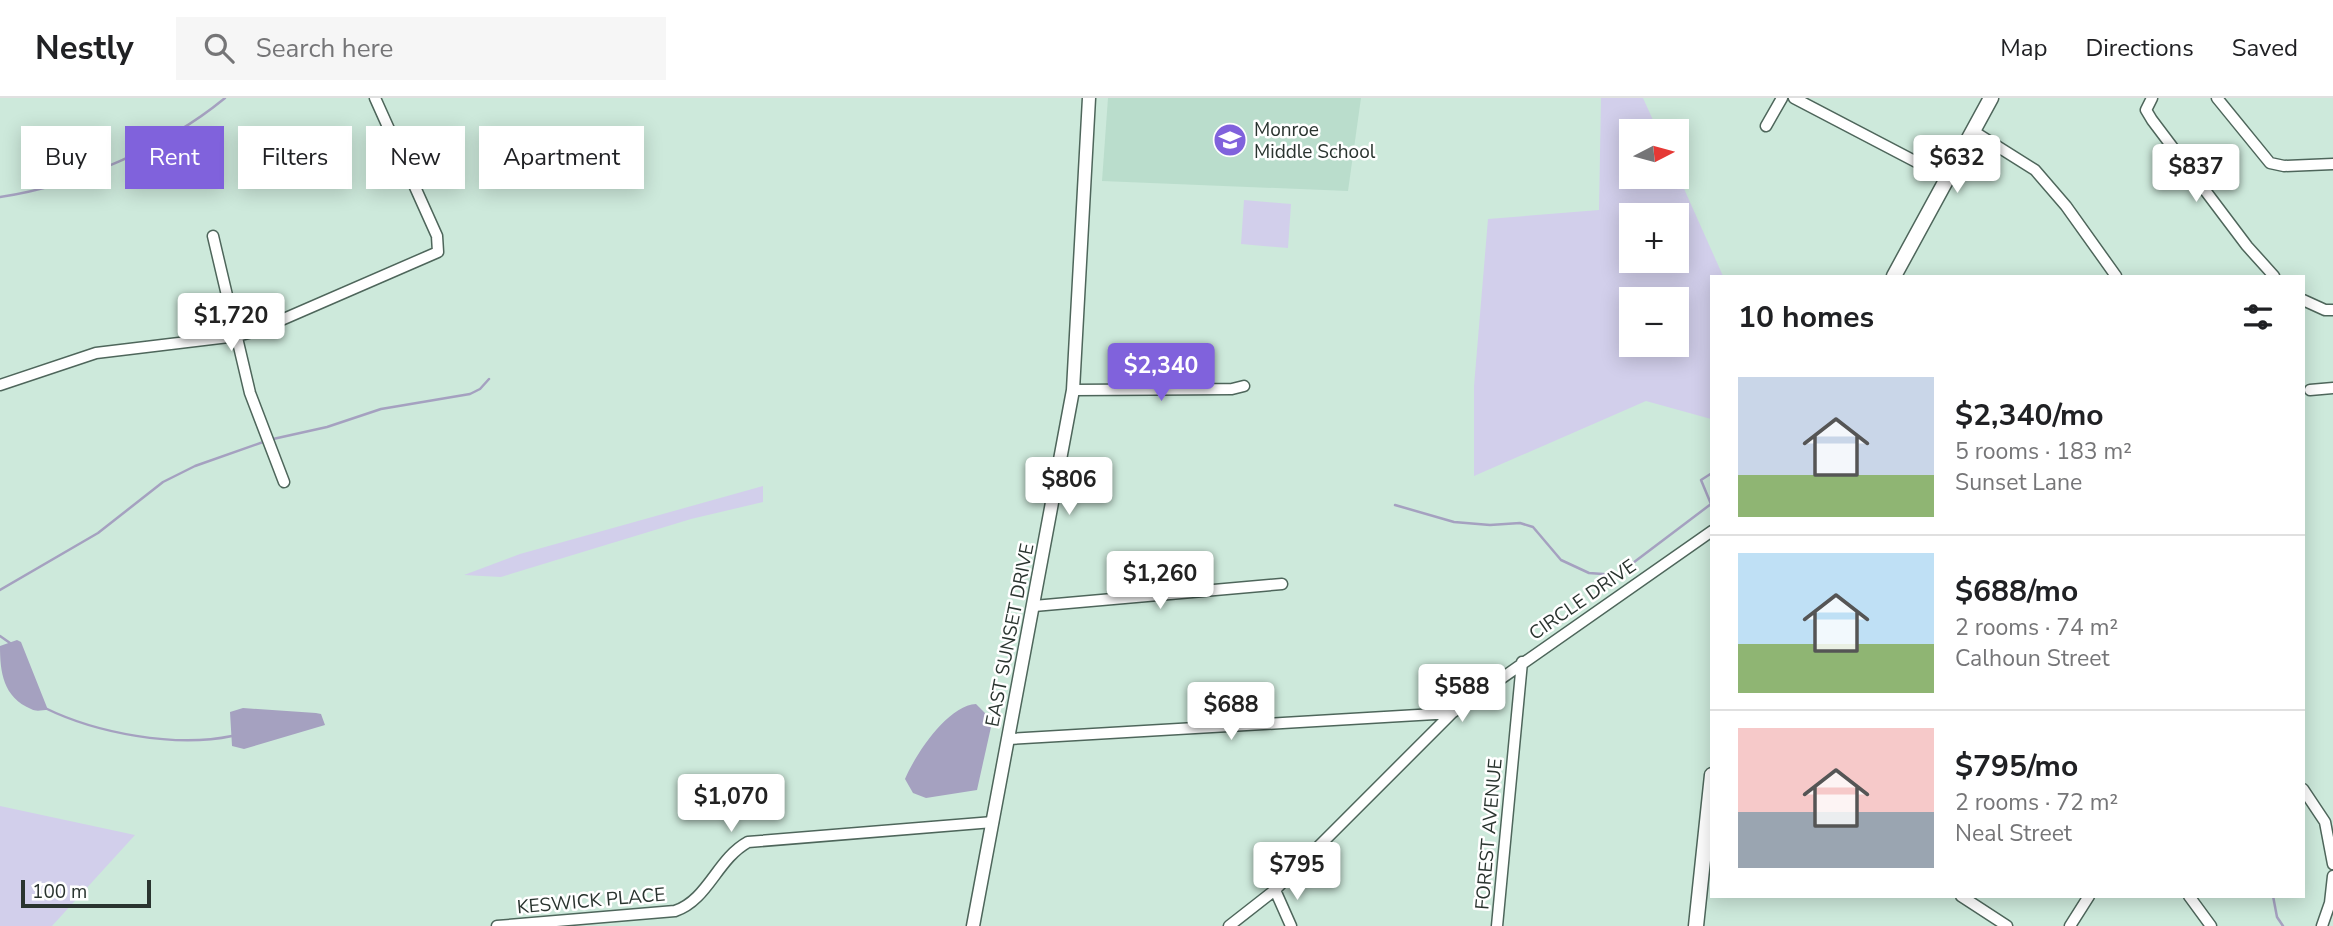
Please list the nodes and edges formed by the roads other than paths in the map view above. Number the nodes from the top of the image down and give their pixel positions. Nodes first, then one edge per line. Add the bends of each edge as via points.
1 (375, 98) edge
2 (1089, 98) edge
3 (1782, 98) edge
4 (1794, 98) edge
5 (1991, 98) edge
6 (2152, 98) edge
7 (2217, 98) edge
8 (1766, 126) dead end
9 (1973, 131) junction
10 (2333, 164) edge
11 (1947, 178) junction
12 (212, 236) dead end
13 (1895, 275) edge
14 (2115, 275) edge
15 (2273, 275) edge
16 (2305, 301) edge
17 (2333, 310) edge
18 (237, 336) junction
19 (0, 385) edge
20 (1244, 386) dead end
21 (2333, 388) edge
22 (1073, 390) junction
23 (2310, 390) dead end
24 (284, 482) dead end
25 (1710, 531) edge
26 (1282, 584) dead end
27 (1034, 606) junction
28 (1522, 662) junction
29 (1452, 713) junction
30 (1009, 739) junction
31 (2305, 792) edge
32 (1710, 794) edge
33 (993, 822) junction
34 (2333, 864) edge
35 (2333, 876) edge
36 (1275, 890) junction
37 (1964, 898) edge
38 (2089, 898) edge
39 (2190, 898) edge
40 (497, 926) edge
41 (973, 926) edge
42 (1229, 926) edge
43 (1291, 926) edge
44 (1497, 926) edge
45 (1696, 926) edge
46 (2007, 926) edge
47 (2070, 926) edge
48 (2211, 926) edge
49 (2322, 926) edge

1 - 18 street via 437,236 438,252
2 - 22 street, EAST SUNSET DRIVE
3 - 8 street
4 - 11 street
5 - 9 main road
6 - 15 street via 2146,110
7 - 10 street via 2270,163
9 - 11 main road
9 - 14 street via 2035,170
11 - 13 main road
12 - 18 street
16 - 17 street
18 - 19 street via 96,354
18 - 24 street via 250,393
20 - 22 street
21 - 23 street
22 - 27 street, EAST SUNSET DRIVE
25 - 28 street, CIRCLE DRIVE
26 - 27 street
27 - 30 street, EAST SUNSET DRIVE
28 - 29 street, CIRCLE DRIVE
28 - 44 street, FOREST AVENUE
29 - 30 street
29 - 36 street, CIRCLE DRIVE
30 - 33 street, EAST SUNSET DRIVE
31 - 34 street via 2325,822
32 - 45 main road
33 - 40 street, KESWICK PLACE via 748,842 724,859 687,907
33 - 41 street, EAST SUNSET DRIVE
35 - 49 street
36 - 42 street, CIRCLE DRIVE
36 - 43 street
37 - 46 street
38 - 47 street
39 - 48 street

